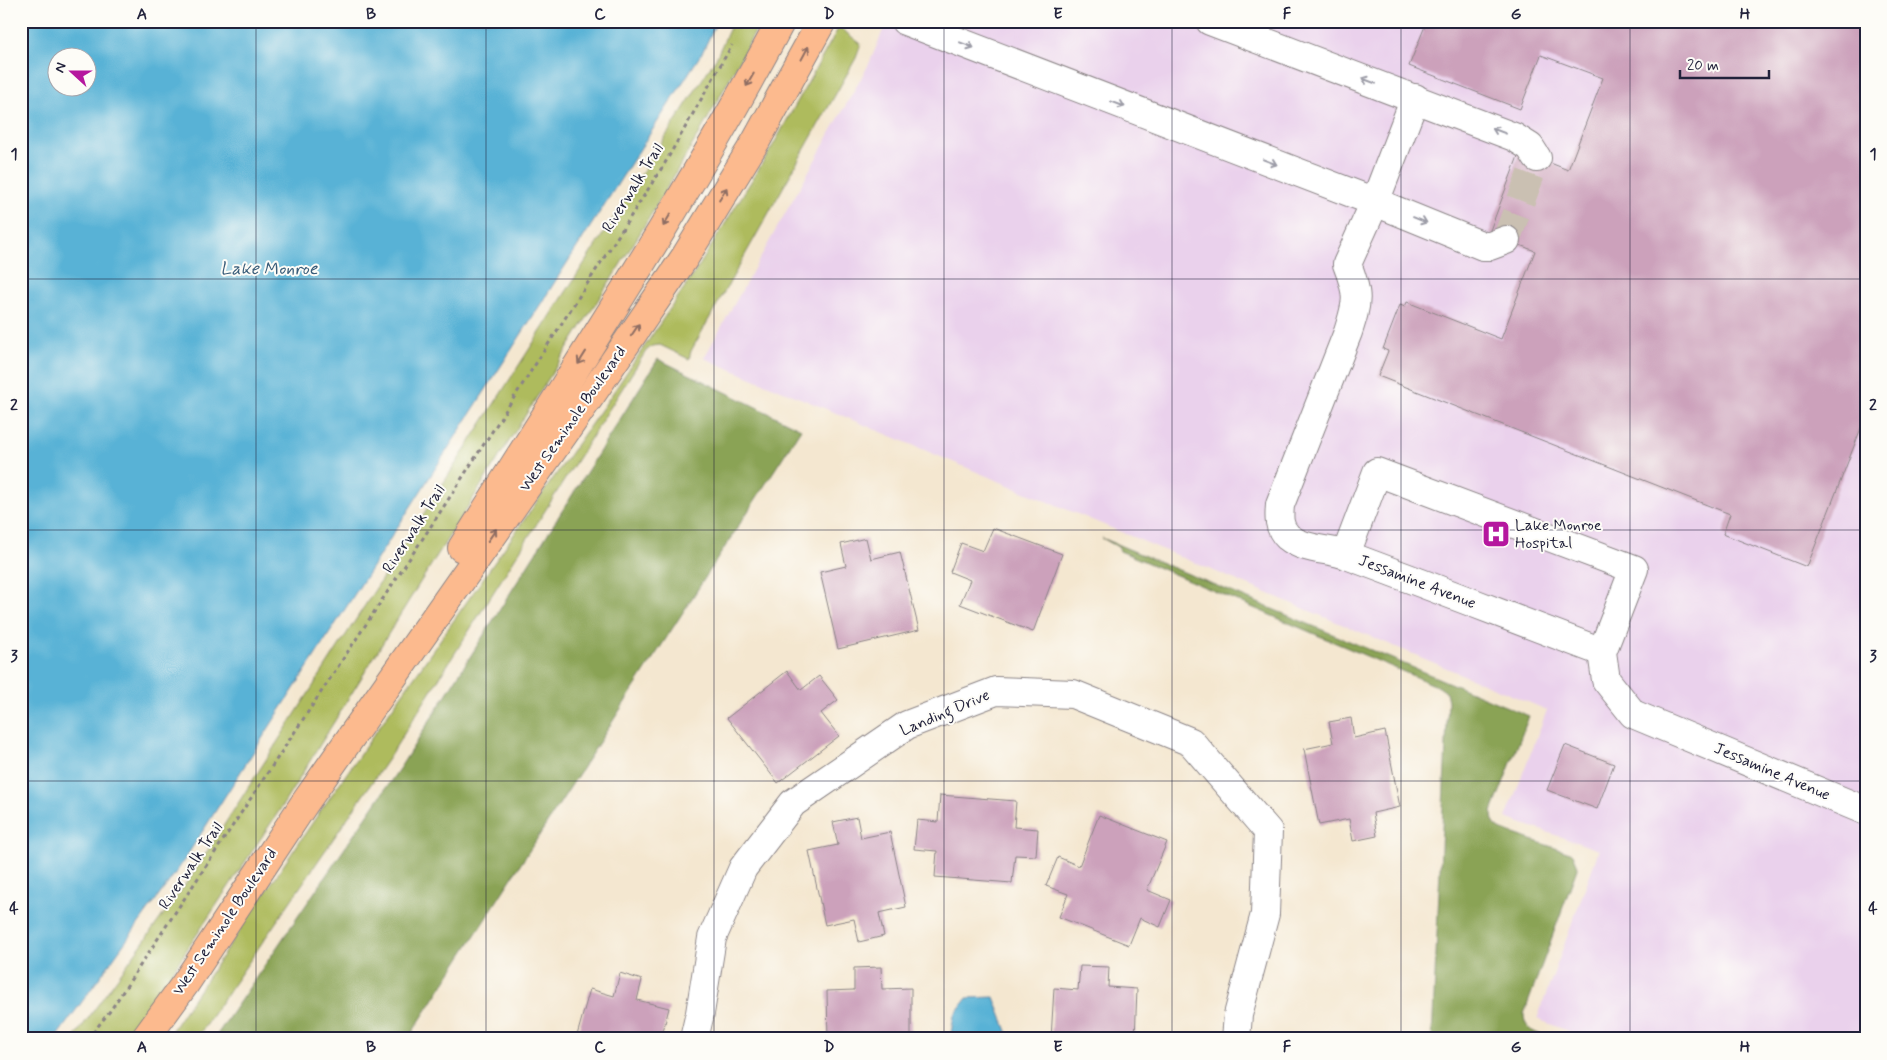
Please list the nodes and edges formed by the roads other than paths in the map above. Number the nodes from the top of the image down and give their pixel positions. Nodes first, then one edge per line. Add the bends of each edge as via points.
1 (781, 21) edge
2 (822, 21) edge
3 (905, 21) edge
4 (1210, 21) edge
5 (1415, 98) junction
6 (1537, 158) dead end
7 (1375, 202) junction
8 (1506, 240) dead end
9 (1346, 554) junction
10 (1602, 652) junction
11 (304, 804) junction
12 (1866, 811) edge
13 (145, 1039) edge
14 (694, 1039) edge
15 (1236, 1039) edge

1 -> 11 main road, West Seminole Boulevard via 653,244
11 -> 2 main road, West Seminole Boulevard via 685,257 756,141
3 -> 7 street
5 -> 4 street
6 -> 5 street via 1522,140
5 - 7 street
7 -> 8 street via 1484,246
7 - 9 street via 1347,264 1357,298 1348,332 1280,505 1279,520 1287,536 1300,544
9 - 10 street, Jessamine Avenue
9 - 10 street, Jessamine Avenue via 1377,472 1634,569
10 - 12 street, Jessamine Avenue via 1606,680 1634,714
11 - 13 main road, West Seminole Boulevard
14 - 15 street, Landing Drive via 712,938 743,868 794,803 907,725 996,692 1073,694 1191,742 1268,831 1265,914 1238,1015

